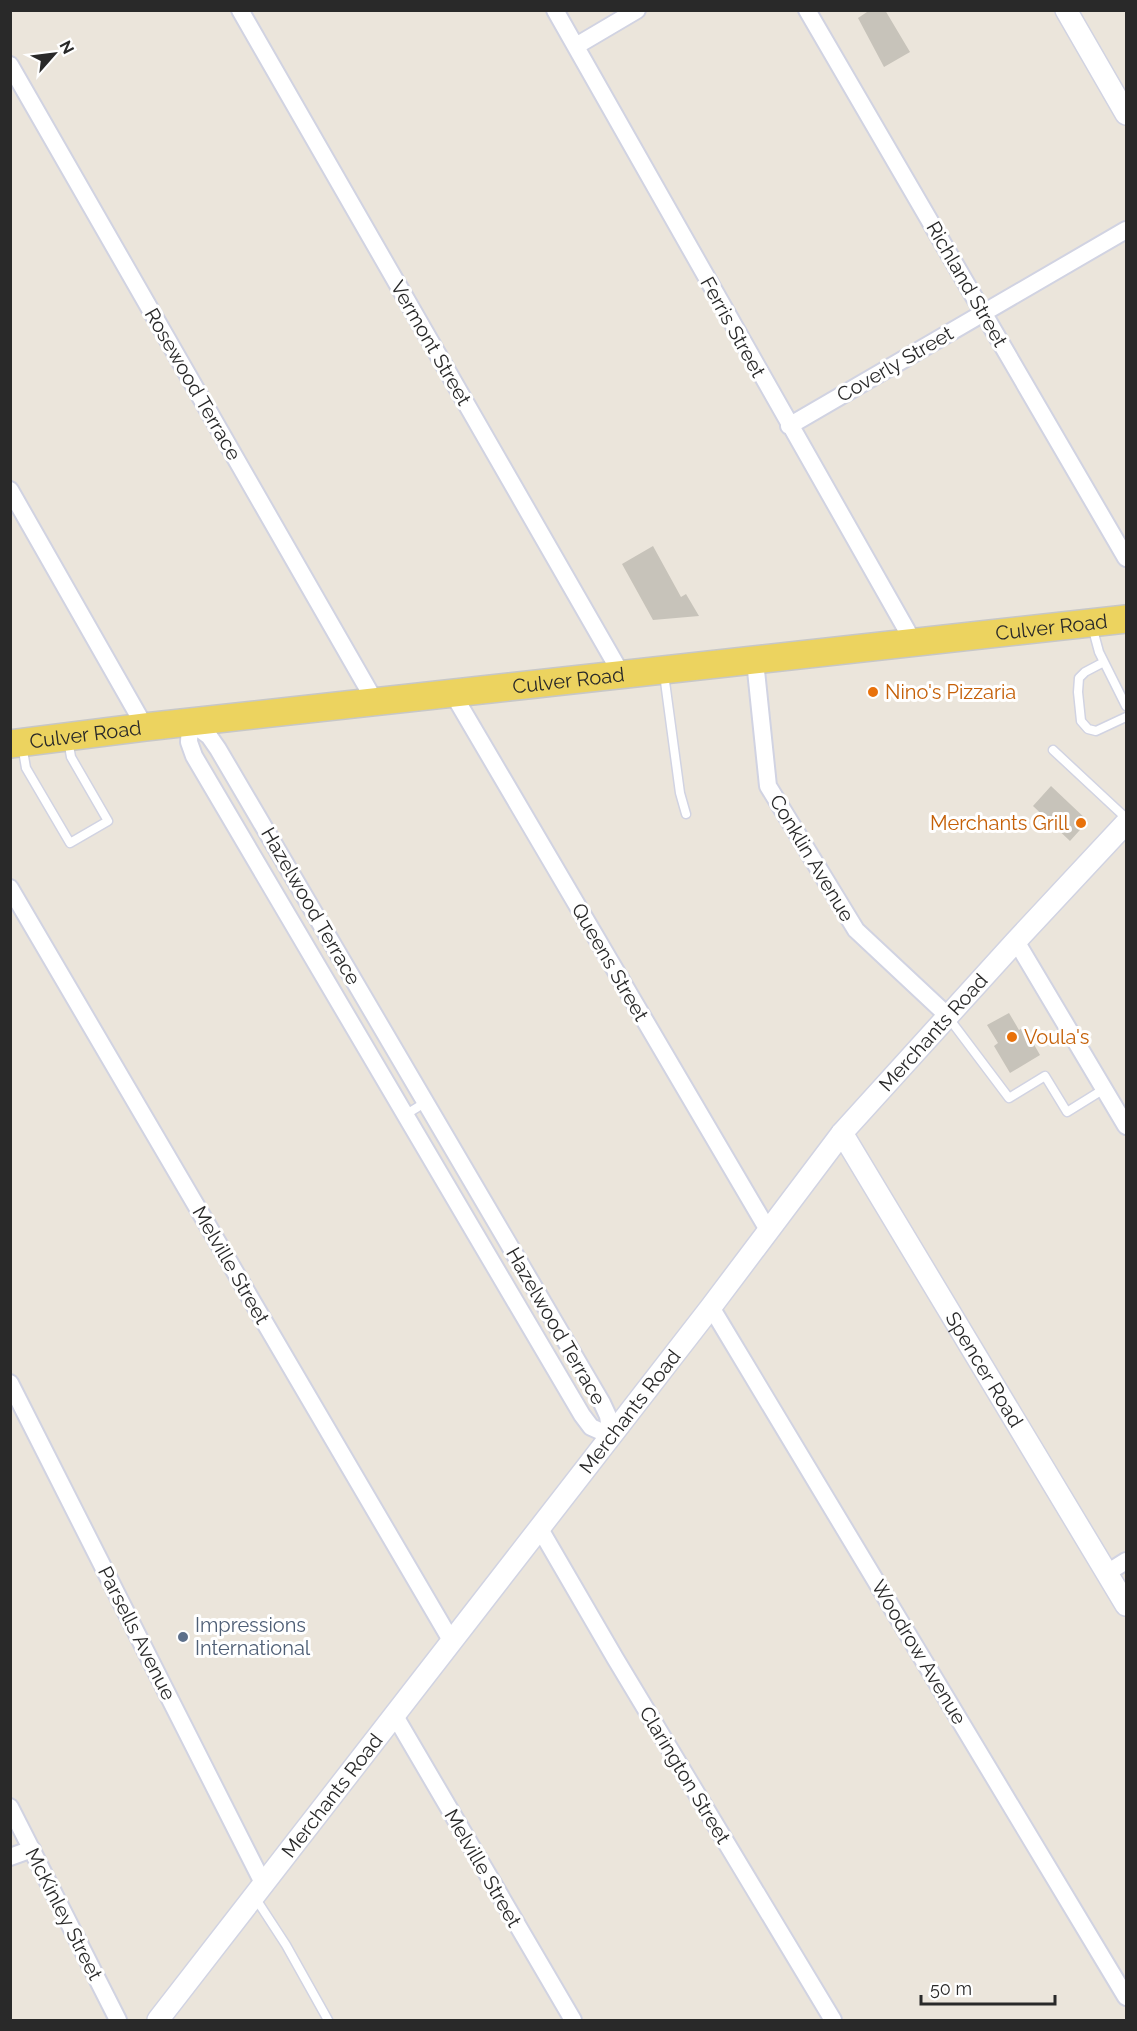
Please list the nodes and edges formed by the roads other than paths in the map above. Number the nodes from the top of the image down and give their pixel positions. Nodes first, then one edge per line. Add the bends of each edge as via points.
1 (240, 10) edge
2 (555, 10) edge
3 (637, 10) edge
4 (807, 10) edge
5 (1066, 10) edge
6 (576, 46) junction
7 (10, 65) edge
8 (1126, 114) edge
9 (1126, 230) edge
10 (984, 313) junction
11 (789, 426) junction
12 (10, 489) edge
13 (1126, 558) edge
14 (1126, 619) edge
15 (1091, 623) junction
16 (914, 643) junction
17 (755, 661) junction
18 (1104, 662) junction
19 (663, 671) junction
20 (622, 675) junction
21 (453, 694) junction
22 (376, 703) junction
23 (1126, 706) edge
24 (1126, 717) edge
25 (190, 722) junction
26 (145, 727) junction
27 (67, 737) junction
28 (16, 743) edge
29 (1053, 750) dead end
30 (686, 814) dead end
31 (1126, 818) edge
32 (1126, 823) edge
33 (10, 888) edge
34 (1016, 941) junction
35 (948, 1016) junction
36 (1104, 1089) junction
37 (426, 1102) junction
38 (405, 1115) junction
39 (1126, 1126) edge
40 (842, 1133) junction
41 (768, 1230) junction
42 (711, 1307) junction
43 (10, 1383) edge
44 (611, 1436) junction
45 (540, 1529) junction
46 (1126, 1561) edge
47 (1107, 1573) junction
48 (1126, 1605) edge
49 (452, 1642) junction
50 (395, 1716) junction
51 (10, 1807) edge
52 (32, 1849) junction
53 (10, 1857) edge
54 (258, 1890) junction
55 (1126, 1997) edge
56 (118, 2020) edge
57 (158, 2020) edge
58 (328, 2020) edge
59 (573, 2020) edge
60 (833, 2020) edge

1 - 20 street, Vermont Street
2 - 6 street, Ferris Street
3 - 6 street
4 - 10 street, Richland Street
5 - 8 street
6 - 11 street, Ferris Street
7 - 22 street, Rosewood Terrace
9 - 10 street, Coverly Street
10 - 11 street, Coverly Street
10 - 13 street, Richland Street
11 - 16 street, Ferris Street
12 - 26 street
14 - 15 main road, Culver Road
15 - 16 main road, Culver Road
15 - 18 lane
16 - 17 main road, Culver Road
17 - 19 main road, Culver Road
17 - 35 street, Conklin Avenue via 768,786 856,930
18 - 23 lane
18 - 24 lane via 1079,678 1081,721 1095,731
19 - 20 main road, Culver Road
19 - 30 lane
20 - 21 main road, Culver Road
21 - 22 main road, Culver Road
21 - 41 street, Queens Street
22 - 25 main road, Culver Road
25 - 26 main road, Culver Road
25 - 37 street, Hazelwood Terrace via 218,748
25 - 38 street, Hazelwood Terrace via 189,742 194,756
26 - 27 main road, Culver Road
27 - 28 main road, Culver Road
27 - 28 lane via 71,757 108,821 70,843 26,768
29 - 31 lane
32 - 34 street, Merchants Road
33 - 49 street, Melville Street
34 - 35 street, Merchants Road
34 - 36 street
35 - 36 lane via 1009,1098 1045,1076 1066,1112
35 - 40 street, Merchants Road
36 - 39 street
37 - 38 lane
37 - 44 street, Hazelwood Terrace via 602,1403
38 - 44 street, Hazelwood Terrace via 582,1415 591,1426
40 - 41 street, Merchants Road
40 - 47 street, Spencer Road
41 - 42 street, Merchants Road
42 - 44 street, Merchants Road
42 - 55 street, Woodrow Avenue
43 - 54 street, Parsells Avenue
44 - 45 street, Merchants Road
45 - 49 street, Merchants Road
45 - 60 street, Clarington Street
46 - 47 street
47 - 48 street, Spencer Road
49 - 50 street, Merchants Road
50 - 54 street, Merchants Road
50 - 59 street, Melville Street
51 - 52 street, McKinley Street
52 - 53 street
52 - 56 street, McKinley Street
54 - 57 street, Merchants Road
54 - 58 lane

